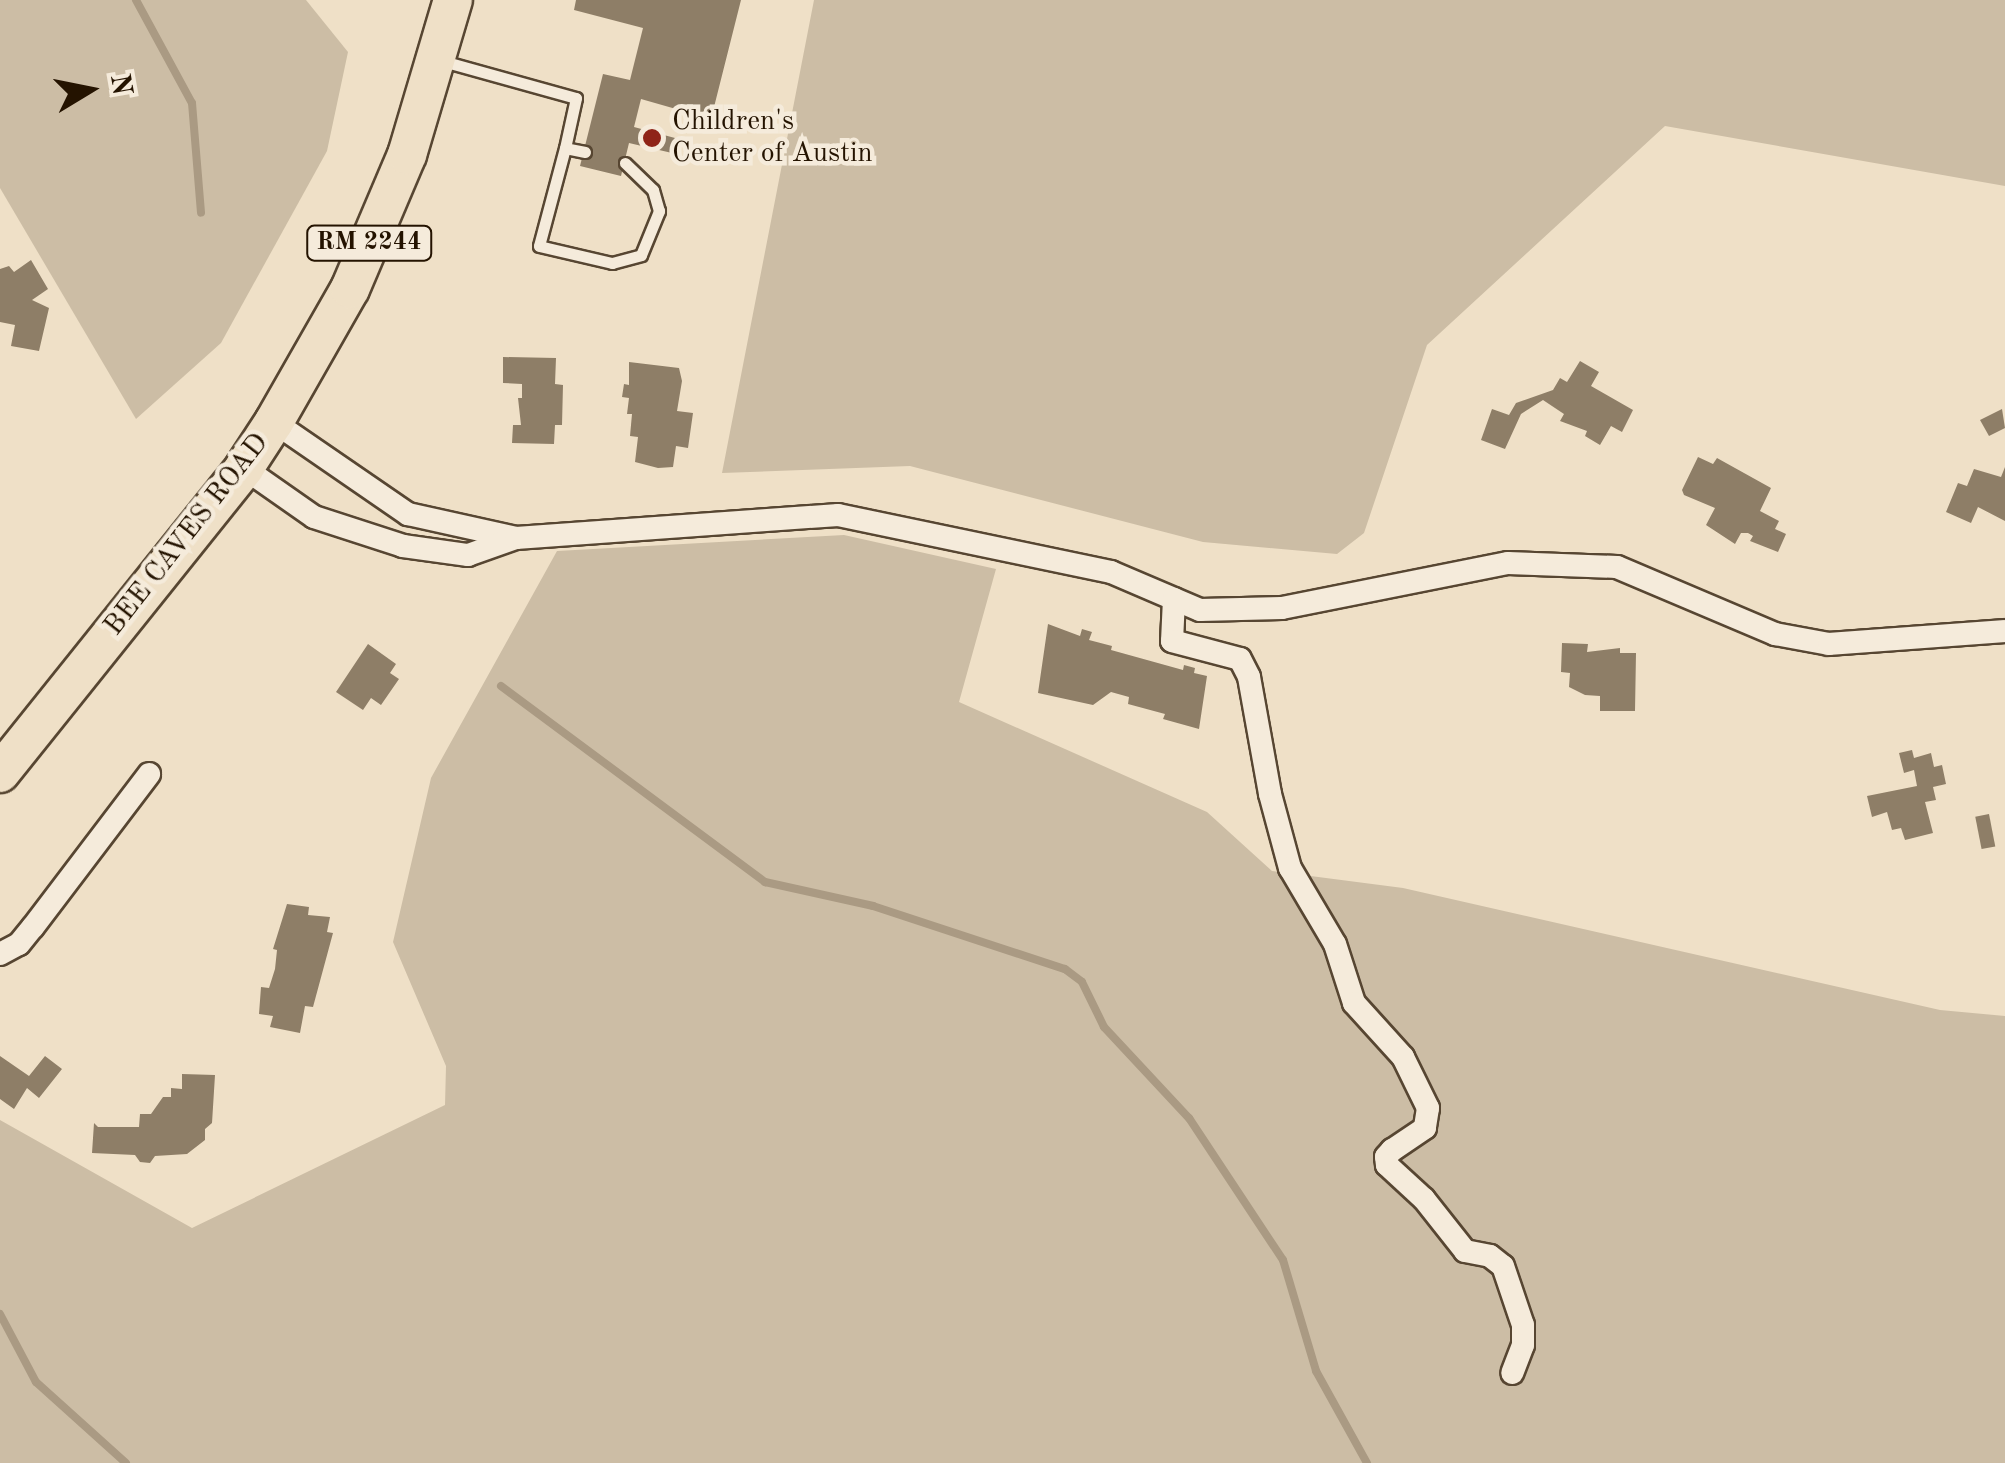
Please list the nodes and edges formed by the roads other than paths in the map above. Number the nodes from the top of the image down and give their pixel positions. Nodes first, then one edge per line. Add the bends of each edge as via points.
1 (453, 0) edge
2 (435, 59) junction
3 (565, 148) junction
4 (585, 152) dead end
5 (626, 163) dead end
6 (274, 422) junction
7 (244, 468) junction
8 (516, 538) junction
9 (1174, 599) junction
10 (2005, 631) edge
11 (0, 773) edge
12 (150, 774) dead end
13 (0, 954) edge
14 (1512, 1373) dead end

1 - 2 main road, BEE CAVES ROAD / RM 2244
2 - 3 lane via 576,98
2 - 6 main road, BEE CAVES ROAD / RM 2244 via 407,155 350,289
3 - 4 lane
3 - 5 lane via 539,246 612,263 641,255 659,211 653,190
6 - 7 main road, BEE CAVES ROAD / RM 2244
6 - 8 street via 408,514
7 - 8 street via 314,517 403,546 468,555
7 - 11 main road, BEE CAVES ROAD / RM 2244
8 - 9 street via 838,515 1111,572
9 - 10 street via 1200,610 1282,608 1508,562 1617,566 1774,634 1829,644
9 - 14 street via 1172,641 1240,659 1250,677 1290,868 1335,944 1354,1003 1404,1056 1428,1108 1425,1128 1392,1150 1386,1165 1424,1198 1465,1251 1503,1266 1524,1325
12 - 13 street via 19,944

